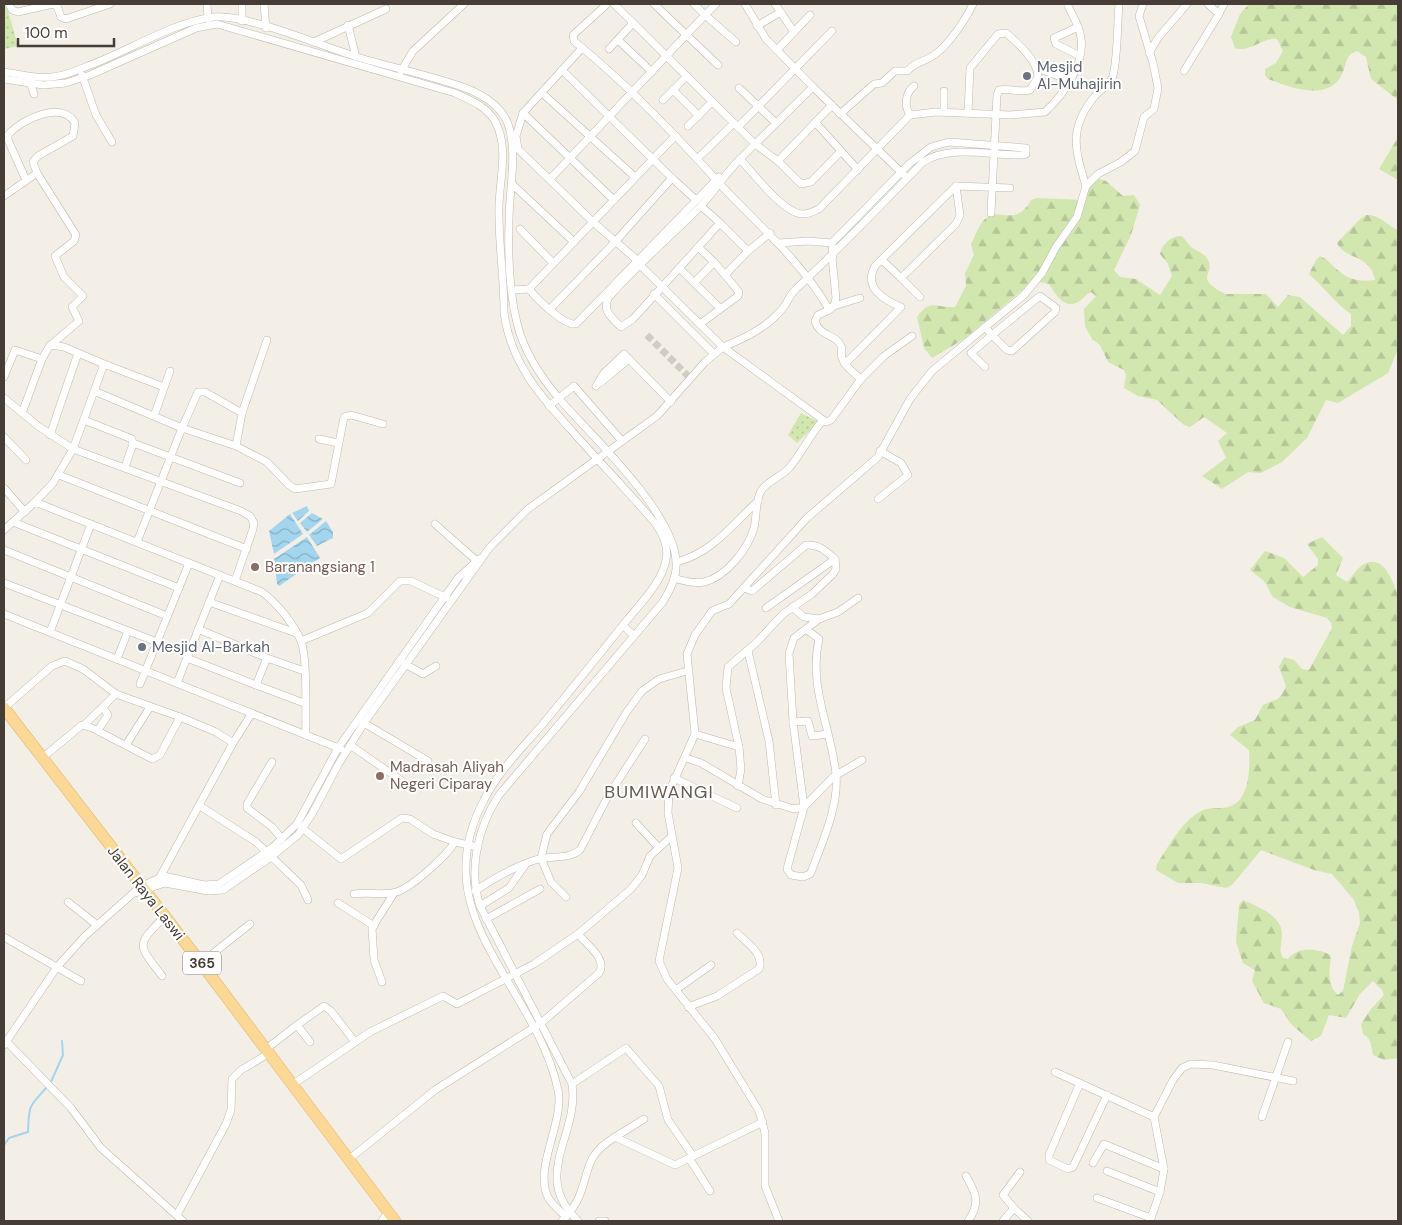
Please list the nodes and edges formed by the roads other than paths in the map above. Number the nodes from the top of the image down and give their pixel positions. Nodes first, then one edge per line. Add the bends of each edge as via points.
1 (9, 4) edge
2 (110, 4) edge
3 (207, 4) edge
4 (242, 4) edge
5 (264, 4) edge
6 (464, 4) edge
7 (614, 4) edge
8 (654, 4) edge
9 (694, 4) edge
10 (716, 4) edge
11 (745, 4) edge
12 (775, 4) edge
13 (973, 4) edge
14 (1119, 4) edge
15 (1143, 4) edge
16 (1187, 4) edge
17 (1208, 4) edge
18 (1224, 4) edge
19 (603, 5) edge
20 (1068, 6) dead end
21 (386, 9) dead end
22 (779, 13) junction
23 (1219, 14) junction
24 (705, 15) junction
25 (810, 15) dead end
26 (208, 19) junction
27 (242, 21) junction
28 (633, 23) junction
29 (348, 25) junction
30 (757, 26) junction
31 (1078, 27) junction
32 (266, 28) junction
33 (832, 31) dead end
34 (794, 32) junction
35 (686, 35) junction
36 (618, 40) junction
37 (314, 42) junction
38 (736, 42) dead end
39 (582, 48) junction
40 (609, 49) dead end
41 (777, 50) junction
42 (133, 52) junction
43 (1150, 53) junction
44 (667, 56) junction
45 (1080, 56) junction
46 (356, 57) junction
47 (718, 65) dead end
48 (1037, 68) junction
49 (795, 69) junction
50 (562, 70) junction
51 (1184, 70) dead end
52 (4, 72) edge
53 (652, 72) junction
54 (81, 73) junction
55 (400, 73) junction
56 (687, 76) junction
57 (4, 79) edge
58 (31, 80) junction
59 (1069, 80) junction
60 (914, 86) dead end
61 (813, 87) junction
62 (738, 88) dead end
63 (673, 90) junction
64 (944, 91) dead end
65 (542, 93) junction
66 (34, 94) dead end
67 (631, 94) junction
68 (663, 100) dead end
69 (712, 102) junction
70 (832, 105) junction
71 (759, 106) junction
72 (944, 112) junction
73 (523, 113) junction
74 (968, 113) junction
75 (840, 114) junction
76 (910, 115) junction
77 (995, 115) junction
78 (698, 116) junction
79 (610, 117) junction
80 (815, 122) junction
81 (776, 123) junction
82 (736, 125) junction
83 (688, 126) dead end
84 (675, 136) junction
85 (590, 137) junction
86 (112, 142) dead end
87 (755, 144) junction
88 (995, 145) junction
89 (877, 149) junction
90 (841, 151) junction
91 (995, 155) junction
92 (570, 158) junction
93 (652, 159) junction
94 (697, 159) junction
95 (740, 160) junction
96 (778, 161) junction
97 (858, 170) junction
98 (37, 173) junction
99 (901, 173) junction
100 (635, 177) junction
101 (550, 178) junction
102 (672, 178) junction
103 (907, 178) junction
104 (720, 179) junction
105 (26, 180) junction
106 (512, 184) junction
107 (956, 186) junction
108 (1086, 186) junction
109 (992, 187) junction
110 (1010, 188) dead end
111 (4, 196) edge
112 (614, 200) junction
113 (698, 203) junction
114 (991, 213) dead end
115 (593, 222) junction
116 (720, 223) junction
117 (520, 229) dead end
118 (770, 233) junction
119 (574, 242) junction
120 (615, 242) junction
121 (779, 243) junction
122 (832, 243) junction
123 (698, 247) junction
124 (748, 251) junction
125 (832, 256) junction
126 (882, 260) junction
127 (639, 262) junction
128 (714, 262) junction
129 (553, 263) junction
130 (679, 268) junction
131 (725, 275) junction
132 (902, 278) junction
133 (808, 279) junction
134 (695, 282) junction
135 (661, 286) junction
136 (529, 289) junction
137 (512, 290) junction
138 (654, 294) junction
139 (920, 297) dead end
140 (860, 298) dead end
141 (720, 308) junction
142 (831, 308) junction
143 (550, 309) junction
144 (703, 327) junction
145 (985, 327) junction
146 (992, 335) junction
147 (912, 336) dead end
148 (267, 340) dead end
149 (704, 343) junction
150 (52, 344) junction
151 (723, 347) junction
152 (78, 353) junction
153 (714, 354) junction
154 (42, 359) junction
155 (629, 359) junction
156 (104, 364) junction
157 (845, 364) junction
158 (985, 367) dead end
159 (170, 370) dead end
160 (4, 377) edge
161 (861, 379) junction
162 (164, 387) junction
163 (94, 391) junction
164 (4, 398) edge
165 (555, 402) junction
166 (671, 402) junction
167 (22, 413) junction
168 (242, 414) junction
169 (154, 416) junction
170 (84, 420) junction
171 (823, 420) junction
172 (383, 424) dead end
173 (182, 428) junction
174 (50, 435) junction
175 (4, 437) edge
176 (319, 439) dead end
177 (622, 441) junction
178 (134, 443) junction
179 (338, 443) junction
180 (236, 446) junction
181 (73, 449) junction
182 (880, 451) junction
183 (602, 455) junction
184 (171, 457) junction
185 (26, 460) dead end
186 (125, 467) junction
187 (58, 475) junction
188 (162, 481) junction
189 (240, 483) dead end
190 (4, 488) edge
191 (878, 499) dead end
192 (758, 501) junction
193 (35, 502) junction
194 (150, 510) junction
195 (25, 512) junction
196 (13, 522) junction
197 (91, 524) junction
198 (435, 524) dead end
199 (4, 530) edge
200 (137, 542) junction
201 (247, 549) junction
202 (4, 550) edge
203 (82, 550) junction
204 (835, 559) junction
205 (478, 560) junction
206 (189, 562) junction
207 (676, 562) junction
208 (220, 575) junction
209 (71, 578) junction
210 (674, 578) junction
211 (235, 581) junction
212 (4, 583) edge
213 (179, 588) junction
214 (744, 588) junction
215 (444, 596) junction
216 (858, 598) dead end
217 (452, 600) junction
218 (209, 602) junction
219 (61, 606) junction
220 (792, 607) junction
221 (766, 608) dead end
222 (4, 614) edge
223 (167, 616) junction
224 (819, 619) junction
225 (623, 626) junction
226 (198, 629) junction
227 (807, 630) junction
228 (128, 631) junction
229 (50, 632) junction
230 (296, 633) junction
231 (634, 636) junction
232 (420, 637) junction
233 (300, 641) junction
234 (157, 642) junction
235 (612, 642) junction
236 (620, 649) junction
237 (748, 651) junction
238 (187, 658) junction
239 (267, 658) junction
240 (117, 659) junction
241 (405, 664) junction
242 (436, 666) dead end
243 (146, 670) junction
244 (687, 671) junction
245 (304, 672) junction
246 (177, 683) junction
247 (140, 684) dead end
248 (256, 685) junction
249 (116, 694) junction
250 (304, 704) junction
251 (567, 704) junction
252 (102, 707) junction
253 (150, 707) junction
254 (4, 708) edge
255 (252, 713) junction
256 (180, 717) junction
257 (793, 722) junction
258 (364, 723) junction
259 (84, 725) junction
260 (98, 730) junction
261 (695, 734) junction
262 (828, 734) junction
263 (306, 735) junction
264 (644, 739) dead end
265 (233, 743) junction
266 (126, 745) junction
267 (350, 745) junction
268 (338, 748) junction
269 (522, 748) junction
270 (739, 748) junction
271 (346, 752) junction
272 (530, 755) junction
273 (686, 758) junction
274 (42, 759) junction
275 (862, 760) dead end
276 (428, 761) dead end
277 (272, 762) dead end
278 (836, 774) junction
279 (674, 778) junction
280 (503, 780) junction
281 (738, 786) junction
282 (412, 788) dead end
283 (776, 805) junction
284 (200, 806) junction
285 (804, 807) junction
286 (737, 808) dead end
287 (636, 822) dead end
288 (297, 824) junction
289 (303, 829) junction
290 (671, 837) junction
291 (282, 839) junction
292 (455, 842) junction
293 (472, 846) junction
294 (658, 847) junction
295 (269, 854) junction
296 (541, 858) junction
297 (525, 864) junction
298 (160, 877) junction
299 (540, 889) dead end
300 (139, 890) junction
301 (476, 891) junction
302 (394, 893) junction
303 (354, 894) dead end
304 (566, 897) dead end
305 (308, 900) dead end
306 (68, 902) dead end
307 (338, 902) dead end
308 (480, 906) junction
309 (164, 916) junction
310 (486, 919) junction
311 (250, 924) dead end
312 (97, 925) junction
313 (374, 926) junction
314 (737, 933) dead end
315 (578, 934) junction
316 (4, 937) edge
317 (201, 962) junction
318 (711, 965) dead end
319 (57, 967) junction
320 (162, 976) dead end
321 (511, 976) junction
322 (81, 981) dead end
323 (382, 982) dead end
324 (676, 989) junction
325 (688, 1007) junction
326 (297, 1025) junction
327 (537, 1026) junction
328 (310, 1042) dead end
329 (355, 1042) junction
330 (1288, 1042) dead end
331 (4, 1044) edge
332 (267, 1052) junction
333 (1055, 1072) dead end
334 (1277, 1077) junction
335 (1293, 1081) dead end
336 (1080, 1083) junction
337 (572, 1084) junction
338 (292, 1085) junction
339 (1107, 1095) junction
340 (1154, 1117) junction
341 (1262, 1118) dead end
342 (644, 1119) dead end
343 (763, 1122) junction
344 (615, 1137) junction
345 (691, 1157) junction
346 (348, 1160) junction
347 (1093, 1163) dead end
348 (1164, 1169) junction
349 (1020, 1172) dead end
350 (1107, 1172) dead end
351 (966, 1176) dead end
352 (710, 1191) dead end
353 (1160, 1192) junction
354 (1097, 1198) dead end
355 (1014, 1208) junction
356 (177, 1215) junction
357 (566, 1217) edge
358 (389, 1218) edge
359 (1150, 1220) edge
360 (183, 1221) edge
361 (578, 1221) edge
362 (599, 1221) edge
363 (605, 1221) edge
364 (779, 1221) edge
365 (968, 1221) edge
366 (1003, 1221) edge
367 (1028, 1221) edge

1 - 2 street via 18,12 53,4 66,19
3 - 26 street
4 - 27 street
5 - 32 street
6 - 55 street via 413,51
7 - 28 street
8 - 35 street
9 - 24 street
10 - 24 street
11 - 30 street
12 - 22 street
13 - 75 street via 941,51 931,58 917,61 907,71 896,71 882,83 874,84
14 - 108 street via 1112,77 1088,105 1076,137 1076,155
15 - 43 street via 1139,16
16 - 43 street via 1158,38
17 - 23 street
18 - 23 street
19 - 39 street via 573,35 574,41
20 - 31 street
21 - 29 street
22 - 30 street
22 - 34 street
23 - 51 street
24 - 35 street
24 - 38 street
25 - 34 street
26 - 27 street
26 - 42 street via 189,22
27 - 32 street
28 - 36 street
28 - 44 street
29 - 37 street
29 - 46 street
30 - 41 street
31 - 45 street
31 - 45 street via 1054,38 1056,44
32 - 37 street
33 - 49 street
34 - 41 street
35 - 44 street
35 - 47 street
36 - 40 street
36 - 53 street
37 - 46 street
39 - 50 street
39 - 67 street
41 - 49 street
42 - 54 street
42 - 55 street via 196,28 216,24
43 - 108 street via 1158,88 1154,109 1144,117 1134,151 1098,174
44 - 53 street
44 - 56 street
45 - 59 street
46 - 55 street
48 - 59 street
48 - 74 street via 1008,34 998,34 970,68
48 - 77 street via 1038,77 1030,90 999,90
49 - 61 street
49 - 71 street
50 - 65 street
50 - 79 street
52 - 58 street
53 - 67 street
54 - 58 street
54 - 86 street via 96,115
55 - 106 street via 473,91 500,110 510,130
55 - 165 street via 455,92 480,105 495,121 503,155 499,204 506,328 524,372
56 - 63 street
56 - 69 street
57 - 58 street
58 - 66 street
59 - 77 street via 1060,97 1045,112
60 - 76 street via 906,99
61 - 70 street
61 - 81 street
62 - 71 street
63 - 68 street
63 - 78 street
64 - 72 street
65 - 73 street
65 - 85 street
67 - 79 street
67 - 84 street
69 - 78 street
69 - 82 street
70 - 75 street
70 - 80 street
71 - 81 street
71 - 82 street
72 - 74 street
72 - 76 street
73 - 92 street
73 - 101 street via 516,136 518,149
74 - 77 street
75 - 89 street
76 - 89 street
77 - 88 street
78 - 83 street
79 - 85 street
79 - 93 street
80 - 90 street
80 - 96 street
81 - 87 street
82 - 87 street
82 - 94 street
84 - 93 street
84 - 94 street
85 - 92 street
85 - 100 street
87 - 95 street
87 - 96 street
88 - 91 street
88 - 91 street via 1023,147 1027,152 1022,155
88 - 99 street via 938,144 918,156
89 - 97 street
89 - 99 street
90 - 96 street via 811,182 804,185
90 - 97 street
91 - 103 street via 942,153 923,162
91 - 109 street
92 - 101 street
92 - 112 street
93 - 100 street
93 - 102 street
94 - 104 street
95 - 97 street via 780,201 792,211 802,214 819,210
95 - 104 street
98 - 105 street
98 - 105 street via 33,164 35,158 74,134 74,121 65,113 44,114 15,128 8,135
98 - 150 street via 75,234 74,242 55,256 64,278 83,296 72,307 79,321
99 - 103 street
99 - 122 street
100 - 112 street
101 - 115 street
102 - 113 street
102 - 120 street
103 - 125 street
104 - 113 street
104 - 118 street
105 - 111 street
106 - 119 street
106 - 137 street via 508,221
107 - 109 street
107 - 126 street
107 - 132 street via 960,215 956,224
108 - 145 street via 1078,218 1056,247 1042,273 1024,295
109 - 110 street
109 - 114 street
112 - 115 street
113 - 116 street
113 - 127 street
115 - 119 street
115 - 120 street
116 - 123 street
116 - 124 street
117 - 129 street
118 - 121 street
118 - 124 street
119 - 129 street
120 - 127 street
120 - 143 street
121 - 122 street
121 - 133 street
122 - 125 street
123 - 128 street
123 - 130 street
124 - 131 street
125 - 133 street
125 - 142 street via 836,298
126 - 132 street
126 - 157 street via 873,270 873,288 883,300 901,307
127 - 135 street
127 - 138 street via 608,297 606,310 621,327 633,319
127 - 143 street via 576,324
128 - 131 street
128 - 134 street
129 - 136 street
130 - 134 street
130 - 135 street
131 - 141 street via 739,294
132 - 139 street
133 - 142 street
133 - 151 street via 771,320
134 - 141 street
135 - 138 street
135 - 144 street
136 - 137 street
136 - 143 street
137 - 165 street via 521,337
138 - 149 street
140 - 142 street
141 - 144 street
142 - 157 street via 814,321 821,332 838,340 842,348 840,356
144 - 149 street
144 - 151 street
145 - 146 street
145 - 182 street via 920,384
146 - 146 street via 1012,352 1056,308 1044,297 1037,296
146 - 158 street via 971,353
147 - 161 street via 884,356
148 - 168 street
149 - 153 street
150 - 152 street
150 - 154 street
151 - 153 street
151 - 171 street
152 - 156 street
152 - 174 street
153 - 166 street
154 - 160 street via 15,350
154 - 167 street
155 - 155 street via 624,354 604,373 596,386
155 - 166 street
156 - 162 street
156 - 163 street
157 - 161 street
159 - 162 street
161 - 171 street via 831,420
162 - 169 street
163 - 169 street
163 - 170 street
164 - 167 street
165 - 177 street via 574,386
165 - 183 street
165 - 183 street
166 - 177 street
167 - 174 street
168 - 173 street via 201,391 194,398
168 - 180 street
169 - 173 street
170 - 178 street via 121,433
170 - 181 street
171 - 192 street via 788,468 765,486
172 - 179 street via 347,415
173 - 180 street
173 - 184 street
174 - 181 street
175 - 185 street
176 - 179 street
177 - 183 street
178 - 184 street
178 - 186 street
179 - 180 street via 330,485 299,489 288,486 261,458
181 - 186 street
181 - 187 street
182 - 191 street via 901,462 908,475
182 - 214 street via 862,472 807,518
183 - 205 street via 513,521
183 - 207 street via 660,517 673,543
183 - 225 street via 655,523 666,546 662,572
184 - 188 street
184 - 189 street
186 - 188 street
187 - 193 street
187 - 194 street
188 - 194 street
188 - 201 street via 250,516 254,526
190 - 195 street
192 - 207 street via 713,545 700,554
192 - 210 street via 750,538 729,566 703,582
193 - 195 street
193 - 197 street
194 - 200 street
194 - 201 street
195 - 196 street
196 - 199 street
196 - 203 street
197 - 200 street
197 - 203 street
198 - 205 street
200 - 206 street
201 - 211 street
202 - 209 street
203 - 209 street
203 - 213 street
204 - 214 street via 814,544 806,545 752,591
204 - 220 street via 833,574
204 - 221 street
205 - 215 street via 463,572
205 - 217 street
206 - 208 street
206 - 213 street
207 - 210 street
208 - 211 street
208 - 218 street
209 - 219 street
209 - 223 street
210 - 231 street via 662,603
211 - 230 street via 269,597
212 - 219 street
213 - 223 street
214 - 244 street via 729,604 712,611 699,628 687,654
215 - 217 street
215 - 232 street
215 - 233 street via 411,581 400,581 368,613
216 - 224 street via 838,612
217 - 232 street
218 - 226 street
218 - 230 street
219 - 228 street
219 - 229 street
220 - 224 street via 804,617
220 - 237 street
222 - 229 street
223 - 234 street
224 - 227 street
225 - 231 street
225 - 235 street
226 - 238 street
226 - 239 street
227 - 257 street via 794,638 789,653
227 - 262 street via 819,639 815,678
228 - 234 street
228 - 240 street
229 - 240 street
230 - 233 street
231 - 236 street
232 - 241 street
232 - 268 street
233 - 245 street
234 - 243 street
235 - 236 street
235 - 251 street
236 - 251 street
237 - 270 street via 730,664 726,675 727,697
237 - 283 street via 769,741
238 - 246 street
238 - 248 street
239 - 245 street
239 - 248 street
240 - 243 street
241 - 242 street via 422,674
241 - 258 street
243 - 246 street
243 - 247 street
244 - 261 street
244 - 296 street via 659,679 633,701 579,792 547,834
245 - 250 street
246 - 255 street
248 - 250 street
249 - 252 street
249 - 253 street
249 - 254 street via 79,666 64,661 52,666
250 - 263 street
251 - 269 street
251 - 272 street
252 - 259 street
252 - 260 street via 108,715
253 - 256 street
253 - 266 street
254 - 274 main road, Jalan Raya Laswi / 365
255 - 263 street
255 - 265 street
256 - 265 street
256 - 266 street via 156,758
257 - 262 street via 808,721 812,736
257 - 285 street
258 - 267 street
258 - 276 street
259 - 260 street
259 - 274 street via 74,729
260 - 266 street
261 - 270 street
261 - 273 street
262 - 278 street
263 - 268 street
264 - 296 street via 607,798 580,850 573,855
265 - 284 street
267 - 271 street
267 - 282 street
268 - 271 street
268 - 288 street
269 - 272 street
269 - 280 street
270 - 281 street via 741,769
271 - 289 street
272 - 280 street
273 - 279 street
273 - 281 street via 701,763
274 - 300 main road, Jalan Raya Laswi / 365
275 - 278 street
277 - 291 street via 250,797 248,808
278 - 285 street
278 - 285 street via 836,790 828,824 811,871 807,876 795,876 790,874 788,867
279 - 286 street
279 - 290 street via 668,800
280 - 293 street
280 - 293 street via 484,799
281 - 283 street
283 - 285 street
284 - 295 street via 246,834
284 - 298 street
287 - 294 street
288 - 289 street
288 - 291 street
289 - 292 street via 341,859 402,818
289 - 295 street
290 - 294 street
290 - 324 street via 678,868 659,961 667,979
291 - 295 street
292 - 293 street
292 - 302 street via 409,885
293 - 301 street
293 - 321 street via 465,877 472,911
294 - 315 street via 631,889
295 - 298 street via 213,885
295 - 300 street via 240,880 219,891 165,883
295 - 305 street via 301,885
296 - 297 street
296 - 304 street via 552,882
297 - 301 street
297 - 308 street via 509,888
298 - 300 street
299 - 310 street
300 - 309 main road, Jalan Raya Laswi / 365
300 - 312 street
301 - 308 street
302 - 303 street
302 - 313 street
306 - 312 street
307 - 313 street
308 - 310 street
309 - 317 main road, Jalan Raya Laswi / 365
309 - 320 street via 144,936 142,944
310 - 321 street
311 - 317 street
312 - 319 street
313 - 323 street via 374,960
314 - 325 street via 758,955 760,969 717,996
315 - 321 street
315 - 327 street via 601,960 601,969 568,1002
316 - 319 street
317 - 332 main road, Jalan Raya Laswi / 365
318 - 324 street
319 - 322 street
319 - 331 street
321 - 327 street
321 - 327 street
321 - 329 street via 457,1004 443,996
324 - 325 street
325 - 343 street via 715,1039
326 - 328 street
326 - 329 street via 324,1006
326 - 332 street
327 - 337 street
327 - 346 street via 435,1090
327 - 357 street via 559,1097 546,1164 546,1191 552,1203
329 - 338 street
330 - 334 street
331 - 356 street via 71,1108 101,1148
332 - 338 main road, Jalan Raya Laswi / 365
332 - 356 street via 232,1079 228,1122
333 - 336 street
334 - 335 street
334 - 340 street via 1213,1065 1186,1065 1176,1075
334 - 341 street
336 - 339 street
336 - 339 street via 1049,1155 1048,1160 1052,1163 1073,1167
337 - 345 street via 626,1048 659,1086 668,1120
337 - 357 street via 572,1101 560,1150 556,1184
338 - 346 main road, Jalan Raya Laswi / 365
339 - 340 street
340 - 348 street
342 - 344 street
343 - 345 street
343 - 364 street via 765,1186
344 - 345 street via 670,1164 678,1164
344 - 357 street via 591,1160 578,1199
345 - 352 street
346 - 358 main road, Jalan Raya Laswi / 365
347 - 348 street via 1104,1144
348 - 353 street
349 - 355 street via 1003,1195
350 - 353 street
351 - 365 street via 978,1200
353 - 359 street
354 - 359 street
355 - 366 street
355 - 367 street
356 - 360 street
357 - 361 street
362 - 363 street

